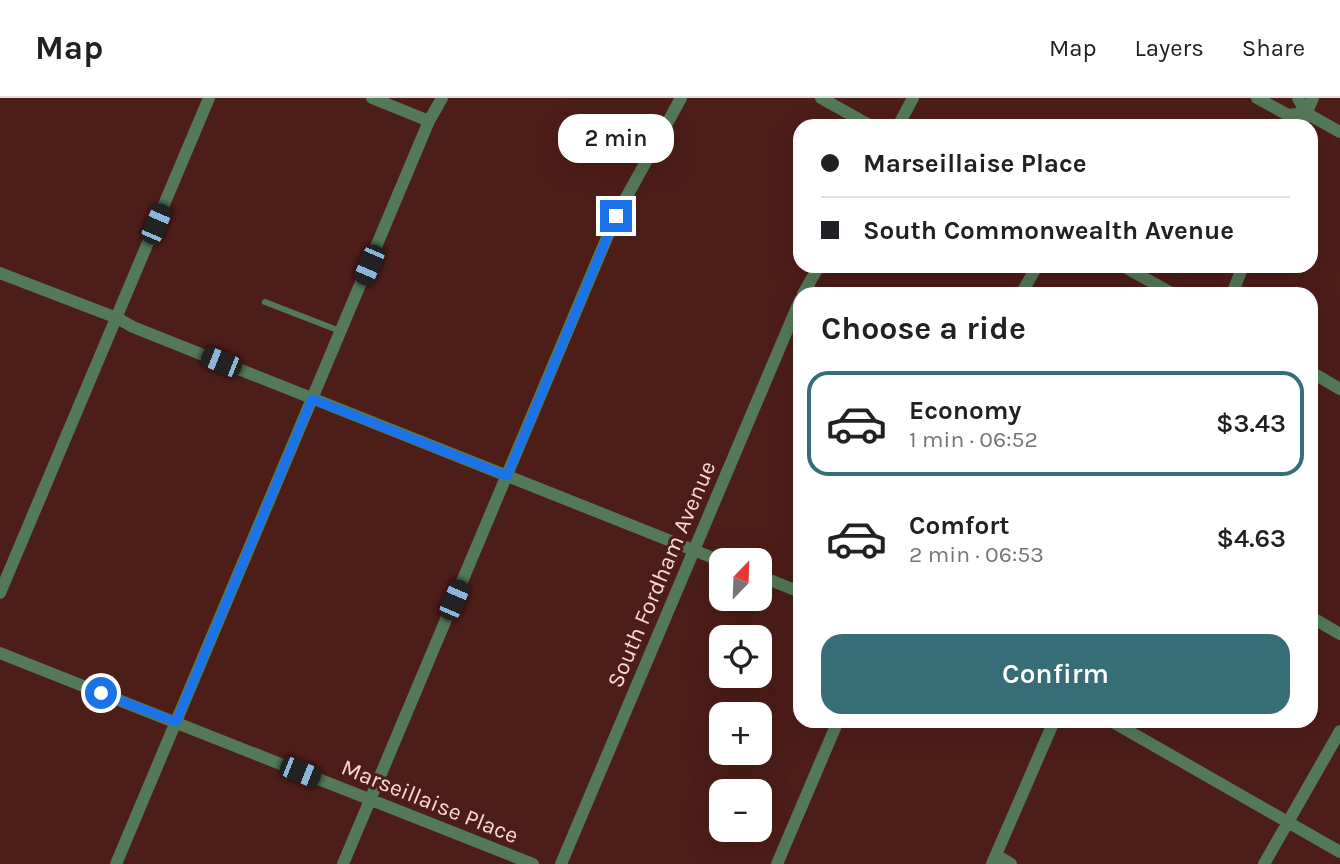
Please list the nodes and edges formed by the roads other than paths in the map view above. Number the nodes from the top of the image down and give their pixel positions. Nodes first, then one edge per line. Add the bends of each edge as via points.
1 (209, 98) edge
2 (372, 98) edge
3 (442, 98) edge
4 (681, 98) edge
5 (821, 98) edge
6 (913, 98) edge
7 (1257, 98) edge
8 (1298, 98) edge
9 (1313, 98) edge
10 (859, 119) edge
11 (902, 119) edge
12 (1300, 119) edge
13 (1304, 119) edge
14 (1304, 119) edge
15 (429, 121) junction
16 (1318, 125) edge
17 (1340, 132) edge
18 (0, 272) edge
19 (1136, 273) edge
20 (1160, 287) edge
21 (265, 302) dead end
22 (793, 317) edge
23 (117, 318) junction
24 (340, 331) junction
25 (1318, 376) edge
26 (1340, 389) edge
27 (312, 399) junction
28 (507, 476) junction
29 (694, 550) junction
30 (709, 556) edge
31 (772, 581) edge
32 (793, 589) edge
33 (0, 593) edge
34 (1318, 621) edge
35 (1340, 634) edge
36 (0, 653) edge
37 (176, 722) junction
38 (835, 728) edge
39 (1051, 728) edge
40 (1123, 728) edge
41 (1340, 731) edge
42 (370, 799) junction
43 (1288, 823) junction
44 (1340, 852) edge
45 (994, 860) edge
46 (117, 864) edge
47 (343, 864) edge
48 (533, 864) edge
49 (561, 864) edge
50 (777, 864) edge
51 (1011, 864) edge
52 (1264, 864) edge

1 - 23 street
2 - 15 street
3 - 15 street
4 - 28 street via 616,216
5 - 10 street
6 - 11 street
7 - 12 street
8 - 13 street
9 - 14 street
15 - 24 street
16 - 17 street
18 - 23 street
19 - 20 street
21 - 24 lane
22 - 29 street, South Fordham Avenue
23 - 27 street
23 - 33 street
24 - 27 street
25 - 26 street
27 - 28 street
27 - 37 street
28 - 29 street
28 - 42 street
29 - 30 street
29 - 49 street, South Fordham Avenue
31 - 32 street
34 - 35 street
36 - 37 street, Marseillaise Place
37 - 42 street, Marseillaise Place
37 - 46 street
38 - 50 street
39 - 45 street
40 - 43 street
41 - 43 street
42 - 47 street
42 - 48 street, Marseillaise Place
43 - 44 street
43 - 52 street
45 - 51 street

